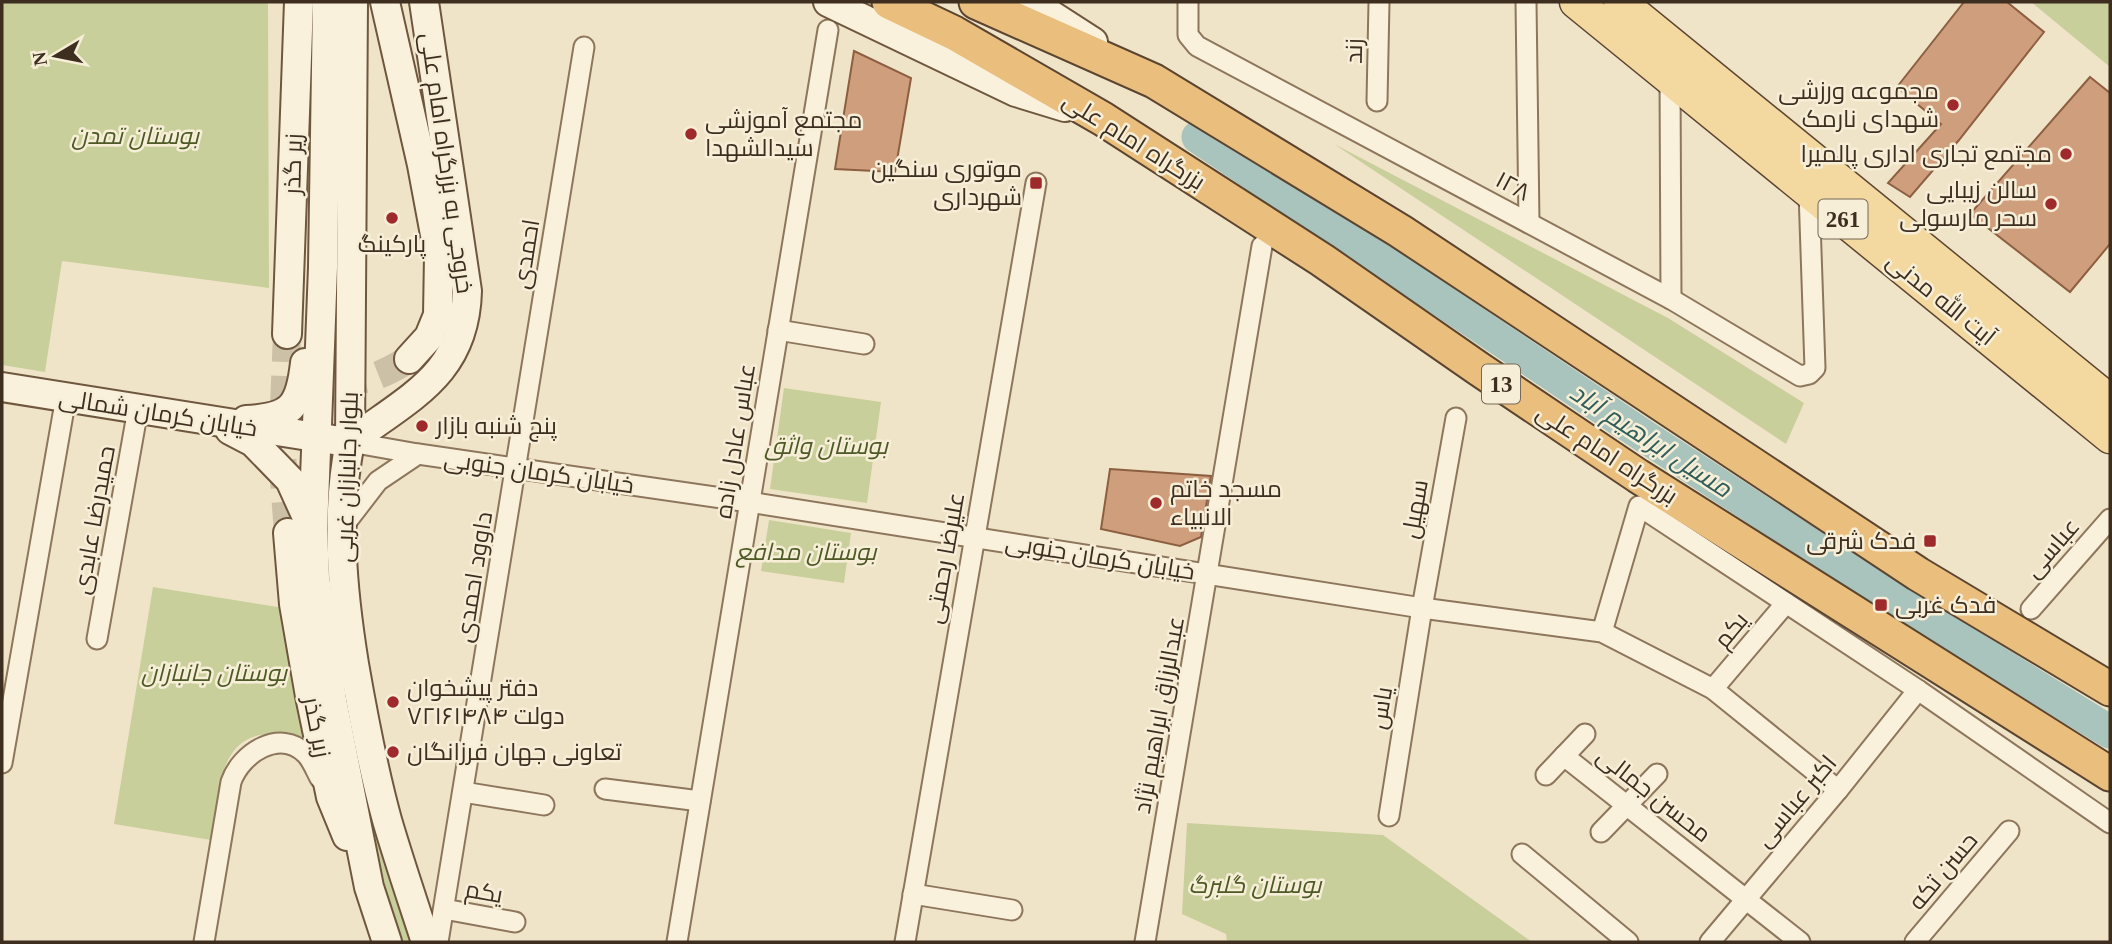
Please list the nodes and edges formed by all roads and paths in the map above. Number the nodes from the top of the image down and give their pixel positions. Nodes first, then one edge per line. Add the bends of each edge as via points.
1 (285, 2) edge
2 (299, 2) edge
3 (327, 2) edge
4 (353, 2) edge
5 (385, 2) edge
6 (405, 2) edge
7 (424, 2) edge
8 (828, 2) edge
9 (889, 2) edge
10 (976, 2) edge
11 (1031, 2) edge
12 (1188, 2) edge
13 (1379, 2) edge
14 (1526, 2) edge
15 (1576, 2) edge
16 (1620, 2) edge
17 (828, 30) dead end
18 (584, 47) dead end
19 (297, 78) junction
20 (1670, 78) junction
21 (1154, 81) junction
22 (1377, 101) dead end
23 (410, 119) junction
24 (1103, 119) junction
25 (1036, 183) dead end
26 (1809, 192) junction
27 (1530, 223) junction
28 (1262, 246) dead end
29 (323, 267) junction
30 (1671, 299) junction
31 (778, 330) junction
32 (287, 334) tunnel mouth
33 (864, 344) dead end
34 (409, 359) tunnel mouth
35 (2, 387) edge
36 (66, 397) junction
37 (2110, 401) edge
38 (138, 409) junction
39 (1456, 418) dead end
40 (212, 421) junction
41 (2110, 437) edge
42 (315, 439) junction
43 (350, 442) junction
44 (418, 454) junction
45 (516, 469) junction
46 (749, 502) junction
47 (2110, 519) edge
48 (314, 531) junction
49 (973, 538) junction
50 (1208, 575) junction
51 (1786, 603) junction
52 (1422, 608) junction
53 (2031, 609) dead end
54 (1602, 632) junction
55 (97, 639) dead end
56 (1713, 688) junction
57 (2110, 689) edge
58 (1917, 691) junction
59 (1585, 734) dead end
60 (1564, 755) junction
61 (2, 763) edge
62 (1657, 774) dead end
63 (1546, 775) dead end
64 (2110, 775) edge
65 (605, 789) dead end
66 (1838, 789) junction
67 (463, 792) junction
68 (331, 797) junction
69 (700, 801) junction
70 (1627, 804) junction
71 (544, 805) dead end
72 (1389, 816) dead end
73 (2110, 823) edge
74 (2009, 831) dead end
75 (1601, 832) dead end
76 (1522, 855) dead end
77 (369, 887) junction
78 (913, 894) junction
79 (1747, 898) junction
80 (444, 909) junction
81 (1012, 911) dead end
82 (515, 922) dead end
83 (204, 942) edge
84 (387, 942) edge
85 (426, 942) edge
86 (438, 942) edge
87 (677, 942) edge
88 (905, 942) edge
89 (1145, 942) edge
90 (1628, 942) edge
91 (1710, 942) edge
92 (1800, 942) edge
93 (1915, 942) edge

1 - 19 main road
2 - 19 main road
3 - 29 main road, بلوار جانبازان غربی
4 - 43 main road, بلوار جانبازان غربی
5 - 23 main road
6 - 23 main road via 417,86
7 - 43 main road, خروجی به بزرگراه امام علی via 467,291 466,313 442,370
8 - 24 main road via 1016,92
9 - 24 highway, بزرگراه امام علی / 13 via 954,33
10 - 21 highway
11 - 21 main road
12 - 27 street, ۱۲۸ via 1192,41
13 - 22 street, زند
14 - 27 street
15 - 20 main road, آیت الله مدنی / 261
16 - 37 main road, 261
17 - 31 street, عباس عادل زاده
18 - 45 street, احمدی
19 - 32 main road, زیر گذر
20 - 26 main road, آیت الله مدنی / 261
20 - 30 street
21 - 57 highway via 1400,231 1918,574
23 - 34 main road via 439,256 438,315 429,337
24 - 64 highway, بزرگراه امام علی / 13 via 1322,260 1638,476
25 - 49 street, علیرضا رحمتی
26 - 30 street, ۱۲۸ via 1815,368 1810,374 1801,376
26 - 41 main road, آیت الله مدنی / 261
27 - 30 street, ۱۲۸
28 - 50 street, عبدالرزاق ابراهیم نژاد
29 - 40 main road via 296,399 272,418
29 - 42 main road, بلوار جانبازان غربی
31 - 33 street
31 - 46 street, عباس عادل زاده
35 - 36 main road, خیابان کرمان شمالی
36 - 38 main road, خیابان کرمان شمالی
36 - 61 street
38 - 40 main road, خیابان کرمان شمالی
38 - 55 street, حمیدرضا عابدی
39 - 52 street, سهیل
40 - 42 main road, خیابان کرمان شمالی
40 - 48 main road via 253,442 290,480
42 - 43 main road, خیابان کرمان جنوبی
42 - 48 main road, بلوار جانبازان غربی
43 - 44 street, خیابان کرمان جنوبی
43 - 48 main road, بلوار جانبازان غربی via 342,481
44 - 45 street, خیابان کرمان جنوبی
44 - 48 street
45 - 46 street, خیابان کرمان جنوبی
45 - 67 street, داوود احمدی
46 - 49 street, خیابان کرمان جنوبی
46 - 69 street, عباس عادل زاده
47 - 53 street, عباسی
48 - 68 main road, زیر گذر via 294,604
48 - 77 main road, بلوار جانبازان غربی via 315,577 328,672
48 - 85 main road, بلوار جانبازان غربی via 344,590 366,733 387,820
49 - 50 street, خیابان کرمان جنوبی
49 - 78 street, علیرضا رحمتی
50 - 52 street, خیابان کرمان جنوبی
50 - 89 street, عبدالرزاق ابراهیم نژاد
51 - 54 street via 1639,506
51 - 56 street, یکم
51 - 58 street
52 - 54 street, خیابان کرمان جنوبی
52 - 72 street, یاس
54 - 56 street, خیابان کرمان جنوبی
56 - 66 street, خیابان کرمان جنوبی
58 - 66 street, اکبر عباسی
58 - 73 street
59 - 60 street
60 - 63 street
60 - 70 street, محسن جمالی
62 - 70 street
65 - 69 street
66 - 79 street, اکبر عباسی
67 - 71 street
67 - 80 street, داوود احمدی
68 - 77 main road, زیر گذر
68 - 83 street via 306,754 286,744 256,750 236,770
69 - 87 street, عباس عادل زاده
70 - 75 street
70 - 79 street, محسن جمالی
74 - 93 street, حسن تکه
76 - 90 street
77 - 84 main road, بلوار جانبازان غربی
78 - 81 street
78 - 88 street, علیرضا رحمتی
79 - 91 street, اکبر عباسی
79 - 92 street, محسن جمالی
80 - 82 street, یکم
80 - 86 street, داوود احمدی

